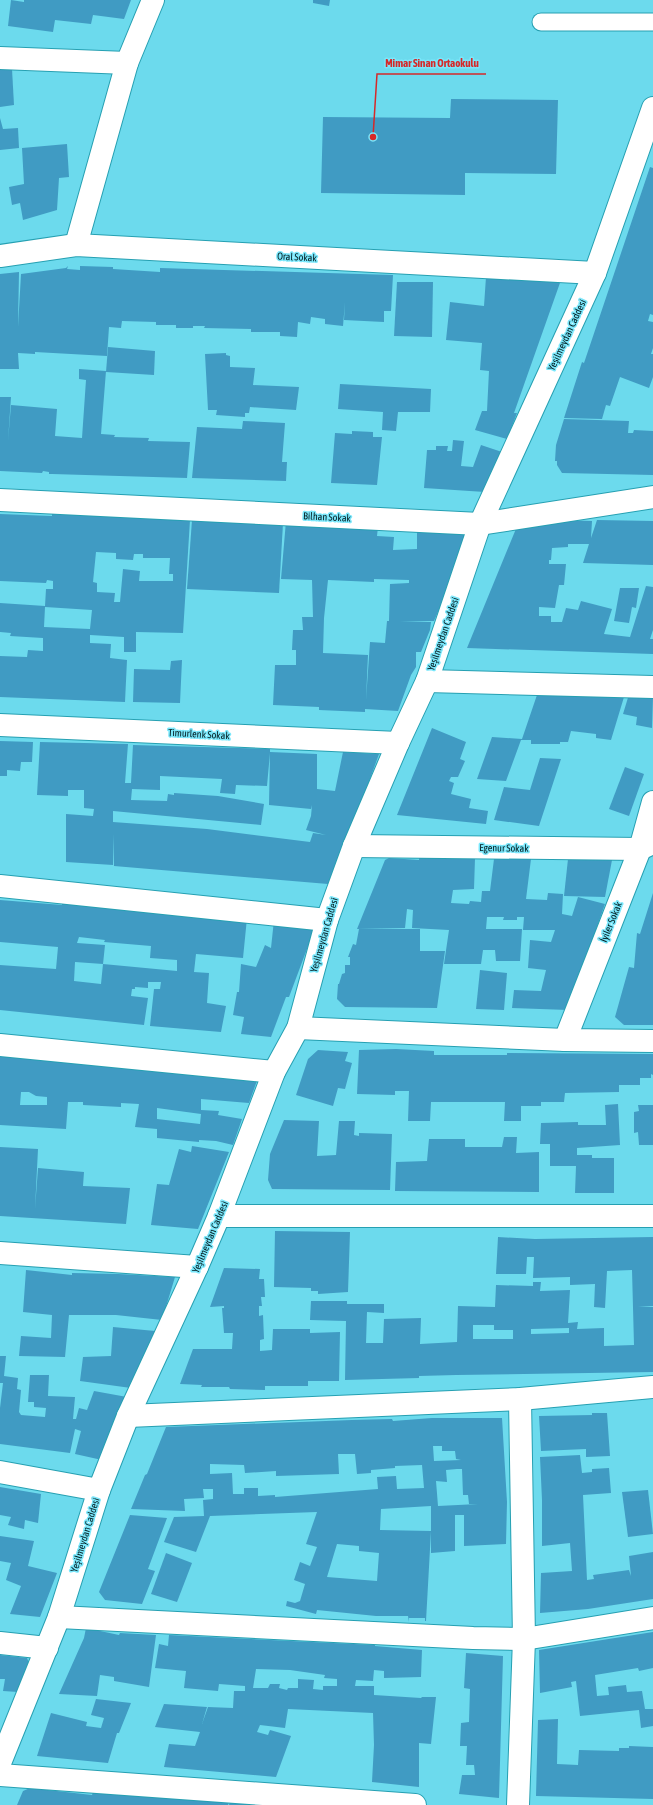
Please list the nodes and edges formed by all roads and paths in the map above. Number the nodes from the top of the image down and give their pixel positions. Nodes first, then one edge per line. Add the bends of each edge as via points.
1 (153, 0) edge
2 (541, 22) dead end
3 (653, 22) edge
4 (0, 58) edge
5 (127, 63) junction
6 (653, 108) edge
7 (76, 246) junction
8 (0, 256) edge
9 (594, 273) junction
10 (653, 497) edge
11 (0, 500) edge
12 (480, 524) junction
13 (427, 681) junction
14 (653, 687) edge
15 (0, 725) edge
16 (398, 743) junction
17 (653, 802) edge
18 (354, 846) junction
19 (647, 846) edge
20 (0, 886) edge
21 (326, 920) junction
22 (298, 1028) junction
23 (565, 1040) junction
24 (653, 1041) edge
25 (0, 1046) edge
26 (274, 1072) junction
27 (219, 1216) junction
28 (653, 1216) edge
29 (0, 1253) edge
30 (197, 1267) junction
31 (653, 1387) edge
32 (520, 1399) junction
33 (128, 1416) junction
34 (0, 1472) edge
35 (99, 1490) junction
36 (59, 1617) junction
37 (653, 1618) edge
38 (524, 1639) junction
39 (0, 1643) edge
40 (47, 1648) junction
41 (0, 1762) edge
42 (0, 1775) edge
43 (416, 1805) edge
44 (518, 1805) edge

1 - 5 street
2 - 3 lane
4 - 5 street
5 - 7 street
6 - 9 street, Yeşilmeydan Caddesi
7 - 8 street, Oral Sokak
7 - 9 street, Oral Sokak
9 - 12 street, Yeşilmeydan Caddesi
10 - 12 street, Bilhan Sokak
11 - 12 street, Bilhan Sokak
12 - 13 street, Yeşilmeydan Caddesi
13 - 14 street
13 - 16 street, Yeşilmeydan Caddesi
15 - 16 street, Timurlenk Sokak
16 - 18 street, Yeşilmeydan Caddesi
17 - 19 street, İyiler Sokak
18 - 19 street, Egenur Sokak
18 - 21 street, Yeşilmeydan Caddesi
19 - 23 street, İyiler Sokak
20 - 21 street
21 - 22 street, Yeşilmeydan Caddesi
22 - 23 street
22 - 26 street, Yeşilmeydan Caddesi
23 - 24 street
25 - 26 street
26 - 27 street, Yeşilmeydan Caddesi
27 - 28 street
27 - 30 street, Yeşilmeydan Caddesi
29 - 30 street
30 - 33 street, Yeşilmeydan Caddesi
31 - 32 street
32 - 33 street
32 - 38 street
33 - 35 street, Yeşilmeydan Caddesi
34 - 35 street
35 - 36 street, Yeşilmeydan Caddesi
36 - 38 street
36 - 40 street, Yeşilmeydan Caddesi
37 - 38 street
38 - 44 street
39 - 40 street
40 - 41 street, Yeşilmeydan Caddesi
42 - 43 street

